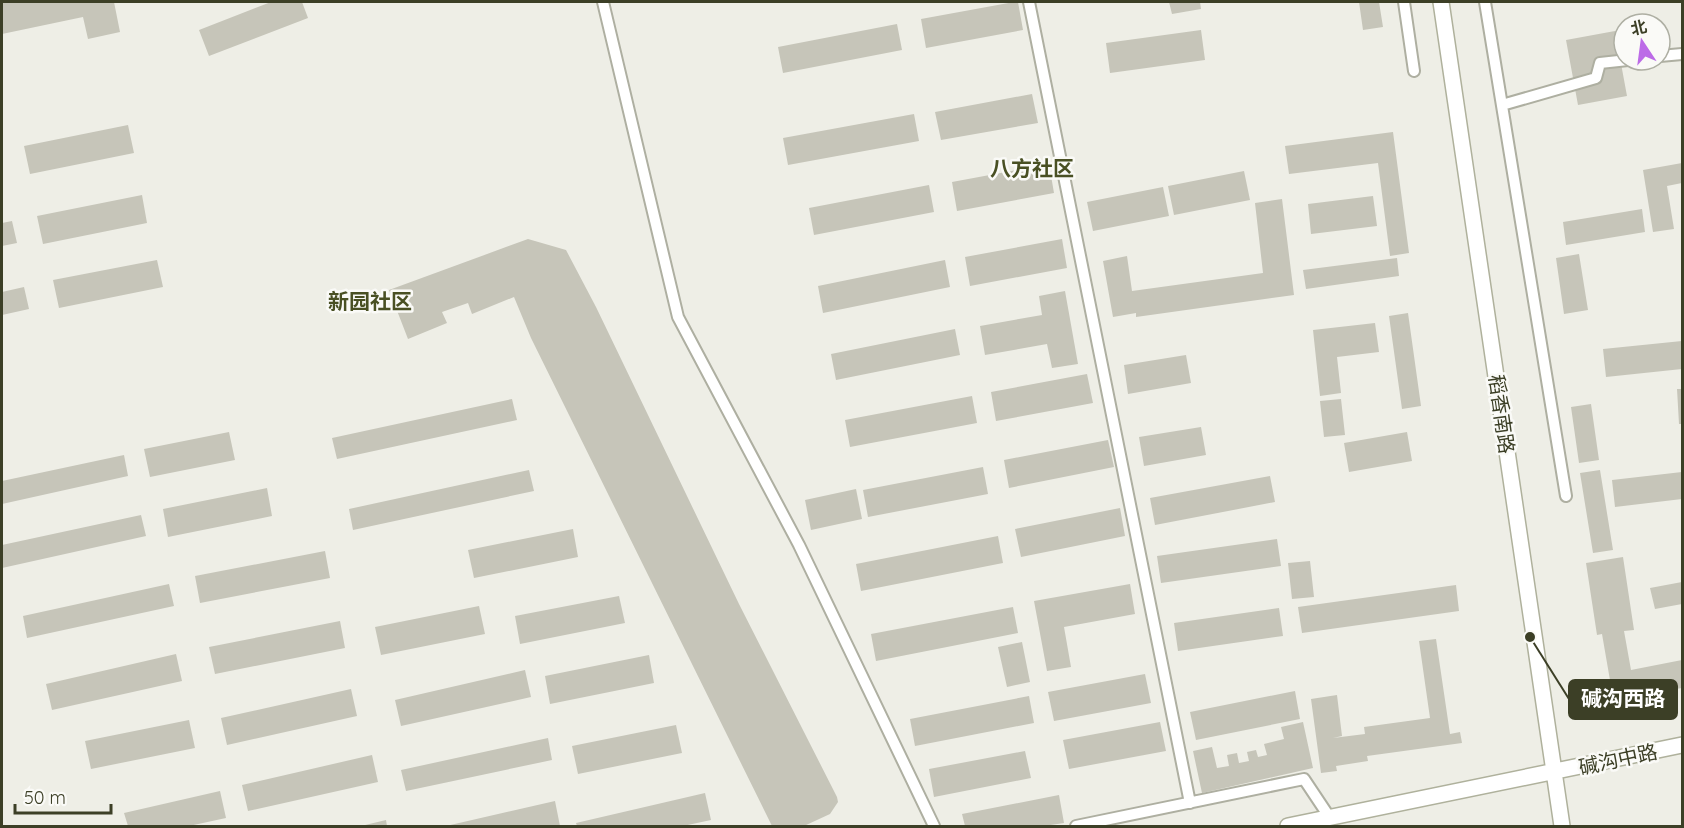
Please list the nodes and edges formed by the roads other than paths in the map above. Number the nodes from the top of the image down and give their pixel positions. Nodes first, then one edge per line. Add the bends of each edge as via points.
1 (603, 2) edge
2 (1029, 2) edge
3 (1404, 2) edge
4 (1441, 2) edge
5 (1485, 2) edge
6 (1612, 62) edge
7 (1414, 71) dead end
8 (1502, 105) junction
9 (1566, 496) dead end
10 (1683, 746) edge
11 (1554, 772) junction
12 (1190, 803) junction
13 (1330, 818) junction
14 (934, 826) edge
15 (1076, 826) edge
16 (1288, 826) edge
17 (1562, 826) edge

1 - 14 street via 678,316 799,545
2 - 12 street
3 - 7 street
4 - 11 main road, 稻香南路
5 - 8 street
6 - 8 street via 1600,63 1596,78
8 - 9 street
10 - 11 main road, 碱沟中路
11 - 13 main road, 碱沟中路
11 - 17 main road, 稻香南路
12 - 13 street via 1304,779
12 - 15 street
13 - 16 main road, 碱沟中路

